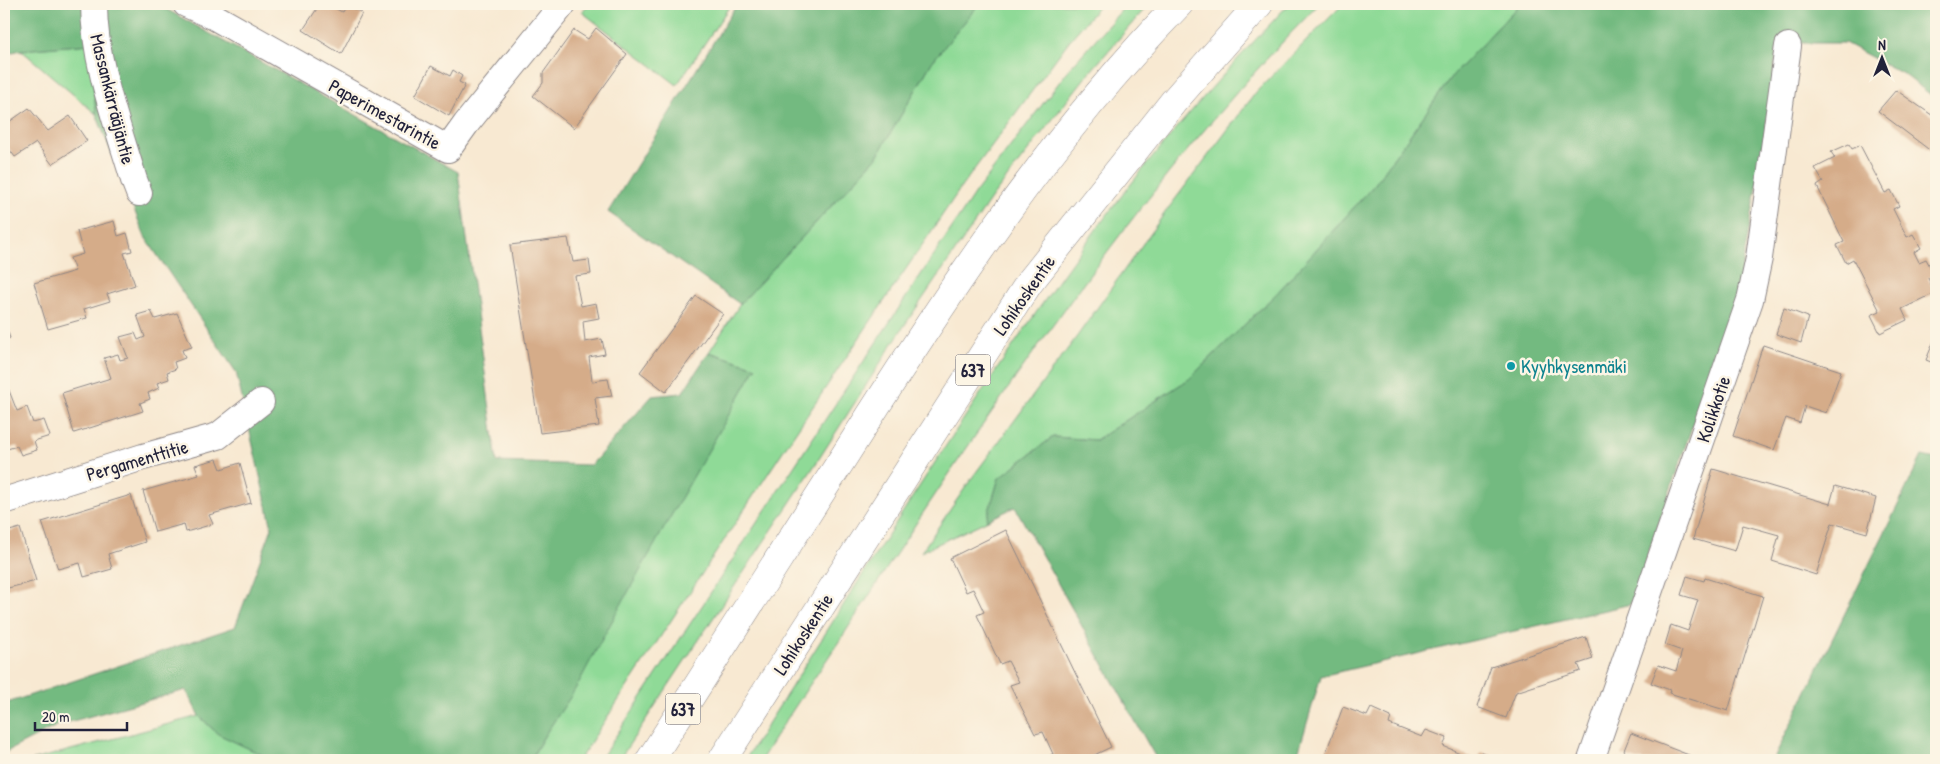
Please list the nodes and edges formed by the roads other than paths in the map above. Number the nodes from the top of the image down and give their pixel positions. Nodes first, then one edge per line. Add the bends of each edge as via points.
1 (94, 4) edge
2 (186, 4) edge
3 (563, 4) edge
4 (1179, 4) edge
5 (1259, 4) edge
6 (1788, 46) dead end
7 (140, 193) dead end
8 (261, 402) dead end
9 (4, 500) edge
10 (650, 760) edge
11 (722, 760) edge
12 (1591, 760) edge

1 - 7 street, Massankärrääjäntie via 94,26 108,93
2 - 3 street, Paperimestarintie via 213,16 448,149
4 - 10 main road, 637 via 1151,32 1051,151 924,330
5 - 11 main road, Lohikoskentie / 637 via 1174,101 1029,284
6 - 12 street, Kolikkotie via 1759,258 1750,300
8 - 9 street, Pergamenttitie via 218,436

